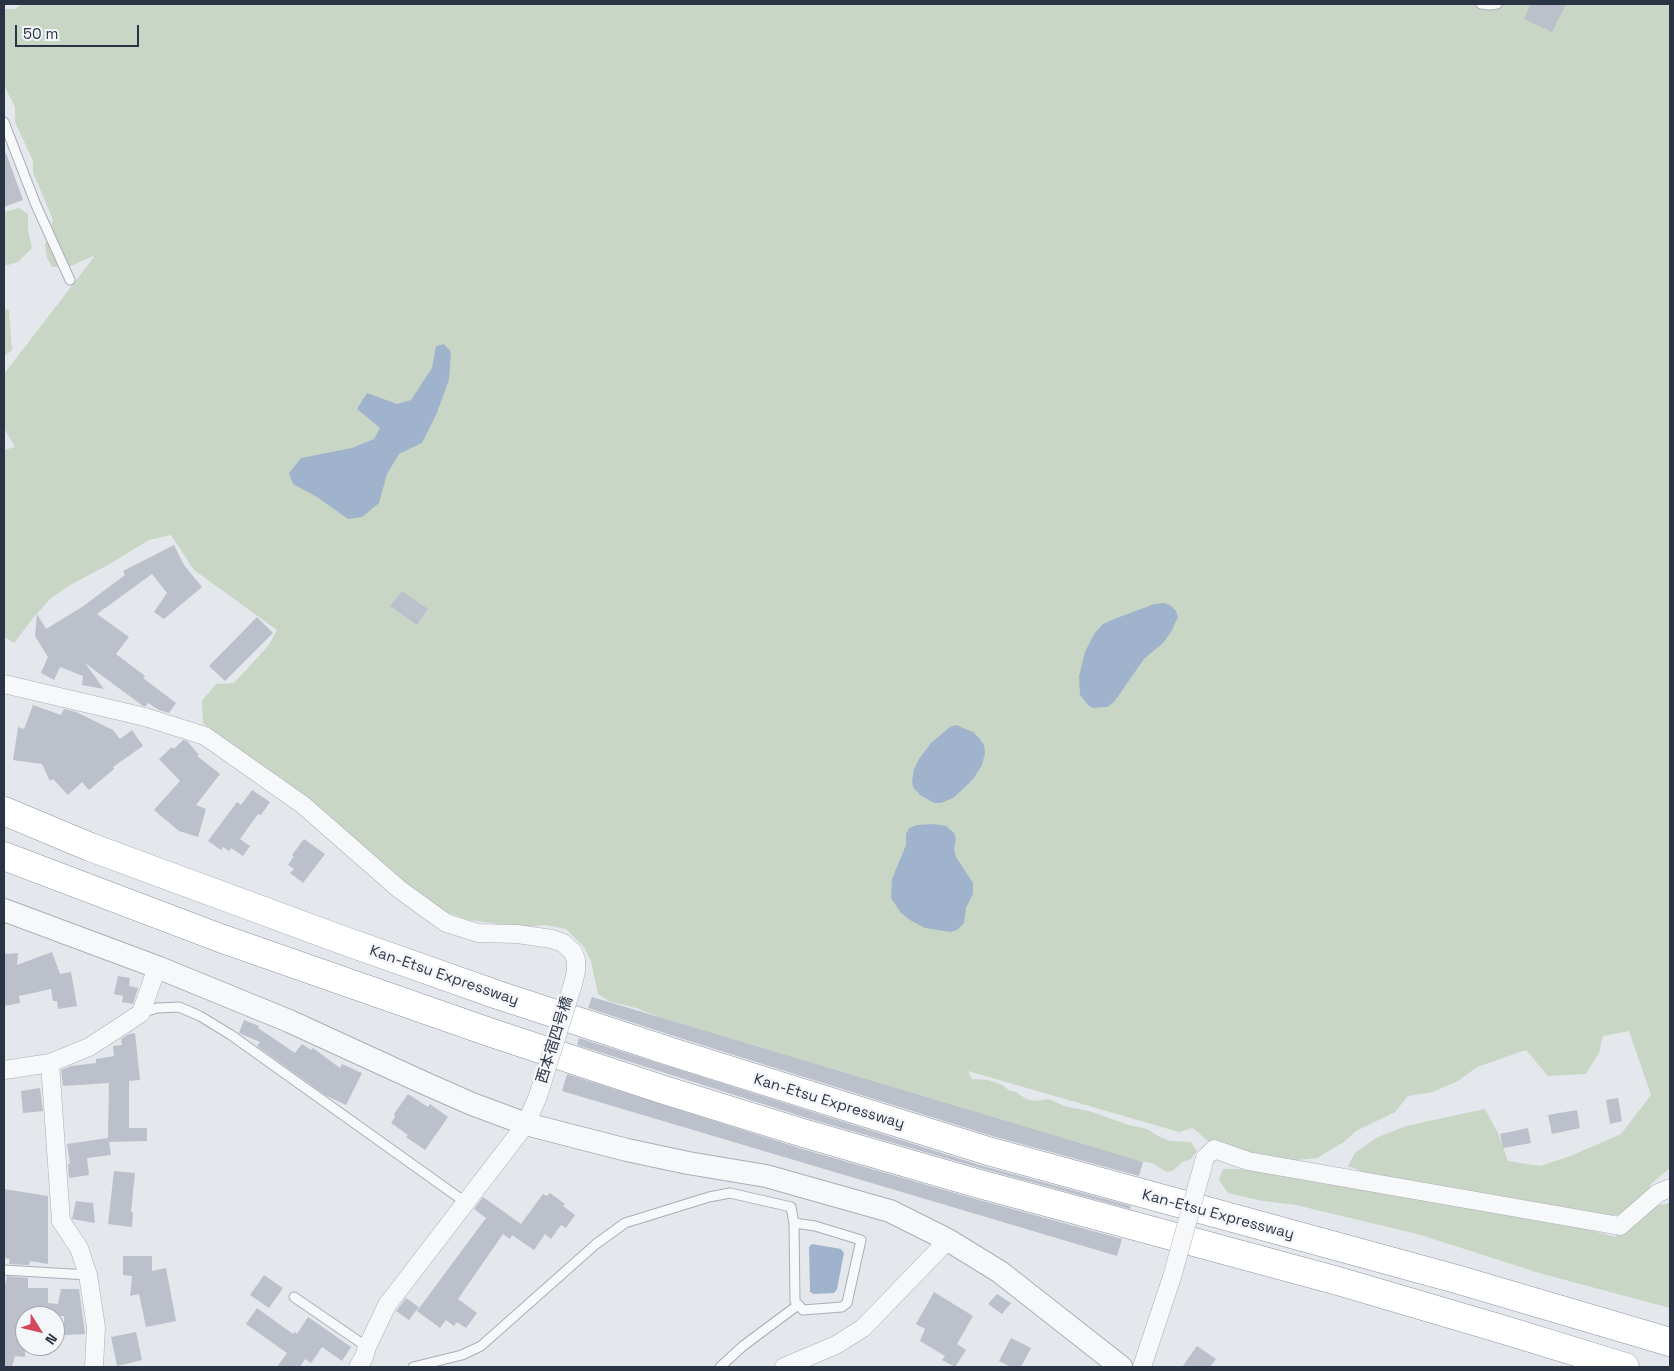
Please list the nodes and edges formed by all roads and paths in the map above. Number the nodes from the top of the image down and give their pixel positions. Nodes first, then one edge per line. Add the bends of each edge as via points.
1 (1482, 4) edge
2 (1497, 4) edge
3 (4, 122) edge
4 (70, 280) dead end
5 (4, 684) edge
6 (4, 811) edge
7 (4, 856) edge
8 (4, 910) edge
9 (156, 967) junction
10 (141, 1013) junction
11 (50, 1063) junction
12 (4, 1070) edge
13 (526, 1124) junction
14 (1670, 1188) edge
15 (465, 1202) junction
16 (794, 1223) junction
17 (948, 1240) junction
18 (4, 1270) edge
19 (88, 1275) junction
20 (294, 1298) dead end
21 (798, 1305) junction
22 (1670, 1342) edge
23 (367, 1347) junction
24 (94, 1367) edge
25 (358, 1367) edge
26 (413, 1367) edge
27 (720, 1367) edge
28 (784, 1367) edge
29 (1121, 1367) edge
30 (1142, 1367) edge
31 (1625, 1367) edge

1 - 2 lane
3 - 4 lane
5 - 13 street, 西本宿四号橋, bridge via 205,736 302,806 399,889 446,923 478,933 517,934 563,943 573,952 576,971 538,1096
6 - 22 highway, Kan-Etsu Expressway via 90,847 345,941 703,1062 988,1151 1456,1279
7 - 31 highway via 220,938 661,1089 976,1183 1338,1281
8 - 9 street
9 - 10 street
9 - 13 street via 289,1021 472,1104
10 - 11 street via 89,1047
10 - 15 lane via 179,1007 200,1016
11 - 12 street
11 - 19 street via 61,1221 78,1248
13 - 15 street, 西本宿四号橋
13 - 17 street via 627,1150 766,1176 845,1197 890,1211
14 - 30 street, bridge via 1658,1193 1620,1226 1248,1161 1214,1149 1205,1158
15 - 23 street, 西本宿四号橋 via 387,1305
16 - 21 lane via 795,1301
16 - 21 lane via 861,1240 847,1303 842,1307 803,1310
16 - 26 lane via 791,1206 730,1193 624,1223 481,1346 462,1355
17 - 28 street via 863,1328 836,1345
17 - 29 street via 1000,1272
18 - 19 lane
19 - 24 street via 96,1327
20 - 23 lane
21 - 27 lane
23 - 25 street, 西本宿四号橋

